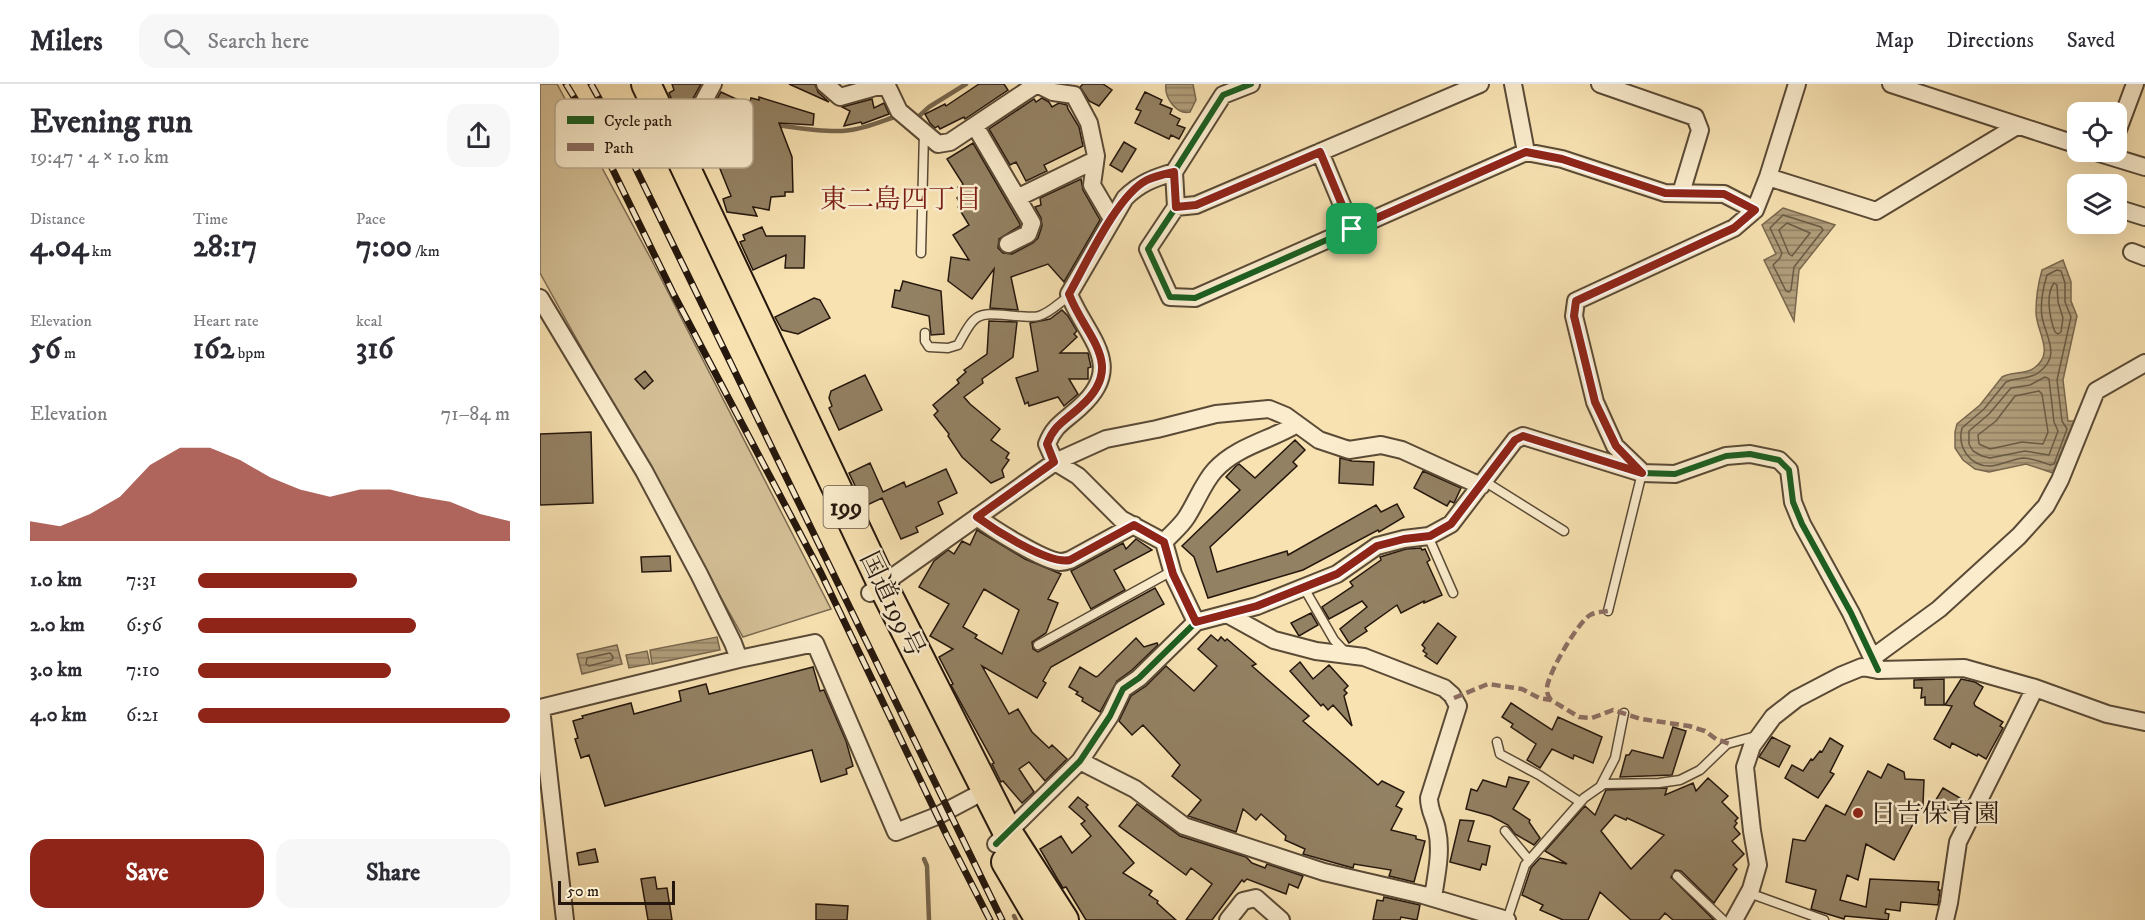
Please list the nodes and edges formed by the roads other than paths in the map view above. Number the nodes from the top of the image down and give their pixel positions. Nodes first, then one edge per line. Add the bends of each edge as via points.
1 (626, 84) edge
2 (646, 84) edge
3 (712, 84) edge
4 (825, 84) edge
5 (1037, 84) edge
6 (1251, 84) edge
7 (1480, 84) edge
8 (1513, 84) edge
9 (1600, 84) edge
10 (1797, 84) edge
11 (1891, 84) edge
12 (2136, 84) edge
13 (635, 99) edge
14 (650, 99) edge
15 (704, 99) edge
16 (2127, 107) edge
17 (975, 126) junction
18 (2017, 126) junction
19 (924, 132) junction
20 (2067, 142) edge
21 (1320, 152) junction
22 (1526, 152) junction
23 (1095, 160) junction
24 (2127, 161) edge
25 (675, 168) edge
26 (2145, 168) edge
27 (1174, 172) junction
28 (1768, 177) junction
29 (1681, 193) junction
30 (1017, 198) junction
31 (1176, 207) junction
32 (1755, 210) junction
33 (2127, 211) edge
34 (2145, 217) edge
35 (1112, 219) junction
36 (1352, 229) junction
37 (1008, 244) dead end
38 (921, 253) dead end
39 (1070, 296) junction
40 (540, 298) edge
41 (925, 333) dead end
42 (2145, 363) edge
43 (1297, 424) junction
44 (1054, 462) junction
45 (1642, 473) junction
46 (1482, 483) junction
47 (977, 517) junction
48 (1134, 525) junction
49 (1564, 531) dead end
50 (1428, 536) junction
51 (1164, 542) junction
52 (1172, 571) junction
53 (1304, 588) junction
54 (876, 589) junction
55 (1453, 593) dead end
56 (1608, 611) dead end
57 (1227, 614) junction
58 (1196, 622) junction
59 (1038, 645) dead end
60 (1347, 655) junction
61 (739, 659) junction
62 (1875, 664) junction
63 (2036, 688) junction
64 (541, 708) edge
65 (1624, 713) dead end
66 (2145, 722) edge
67 (1760, 735) junction
68 (1497, 742) dead end
69 (1080, 761) junction
70 (1600, 787) junction
71 (973, 797) junction
72 (1580, 802) junction
73 (1505, 831) dead end
74 (1002, 838) junction
75 (1529, 860) junction
76 (1677, 876) dead end
77 (1749, 893) junction
78 (1434, 898) junction
79 (565, 920) edge
80 (1040, 920) edge
81 (1064, 920) edge
82 (1228, 920) edge
83 (1281, 920) edge
84 (1507, 920) edge
85 (1723, 920) edge
86 (1734, 920) edge
87 (1824, 920) edge
88 (1945, 920) edge

1 - 13 highway, 国道199号 / 199
2 - 14 highway, 国道199号 / 199
3 - 15 street
4 - 19 street via 840,96 879,86 888,88 899,111
5 - 17 street
5 - 23 street via 1053,92 1074,95 1089,123
6 - 27 street via 1219,95
7 - 21 street
8 - 22 street
9 - 29 street via 1695,117 1700,130
10 - 28 street
11 - 18 street
12 - 16 street
17 - 19 street via 950,142 938,144
17 - 30 street
18 - 20 street
18 - 28 street via 1876,211
19 - 38 lane
21 - 31 street via 1196,205
21 - 36 street
22 - 29 street via 1562,159 1665,193
22 - 36 street
23 - 30 street
23 - 35 street via 1092,185
24 - 26 street
25 - 54 highway, 国道199号 / 199
27 - 31 street
27 - 35 street via 1148,179 1134,189
28 - 32 street
29 - 32 street via 1724,194
30 - 37 street via 1032,223 1028,234
31 - 36 street via 1148,249 1170,297 1195,298
32 - 45 street via 1734,228 1576,301 1574,316 1595,402 1616,446
33 - 34 street
35 - 39 street
39 - 41 lane via 1059,301 1052,311 1034,317 986,313 976,316 958,345 948,348 929,347
39 - 44 street via 1097,345 1103,366 1098,388 1052,432 1047,444
40 - 61 street via 644,471
42 - 62 street via 2097,391 2046,506 2019,536
43 - 44 street via 1269,408 1216,414 1106,439
43 - 46 street via 1319,440 1349,450 1381,445 1402,450
43 - 51 street via 1233,455 1215,470 1185,520
44 - 47 street
44 - 48 street via 1078,476 1121,519
45 - 46 street via 1523,436 1515,440
45 - 56 lane
45 - 62 street via 1675,474 1726,456 1750,454 1779,460 1789,470 1793,502 1802,524
46 - 49 lane
46 - 50 street via 1451,524
47 - 48 street via 1061,562
47 - 54 street
48 - 51 street
50 - 53 street via 1377,546 1337,574
50 - 55 lane
51 - 52 street
52 - 58 street
52 - 59 lane
53 - 57 street
53 - 60 lane
54 - 71 highway, 国道199号 / 199
54 - 74 highway, 国道199号 / 199
57 - 58 street
57 - 60 street via 1274,640
58 - 69 street via 1139,678 1122,689 1110,716
60 - 78 street via 1364,657 1444,688 1458,706 1429,798 1440,851
61 - 64 street
61 - 71 street via 815,643 896,832
62 - 63 street via 1964,668
62 - 67 street via 1796,699 1773,717
63 - 66 street via 2107,714
63 - 88 street via 1958,842
64 - 79 street
65 - 70 lane via 1615,758
67 - 70 lane via 1727,744 1700,770 1680,780
67 - 77 street via 1745,767 1758,865
68 - 72 lane via 1500,754
69 - 74 street
69 - 78 street via 1136,789 1184,826 1324,872
70 - 72 lane
71 - 74 highway, 国道199号 / 199
72 - 75 lane
73 - 75 lane
74 - 80 highway, 国道199号 / 199
74 - 81 highway, 国道199号 / 199
75 - 84 lane
76 - 85 lane
77 - 86 street
77 - 87 lane
78 - 84 street
82 - 83 street via 1243,901 1256,898

